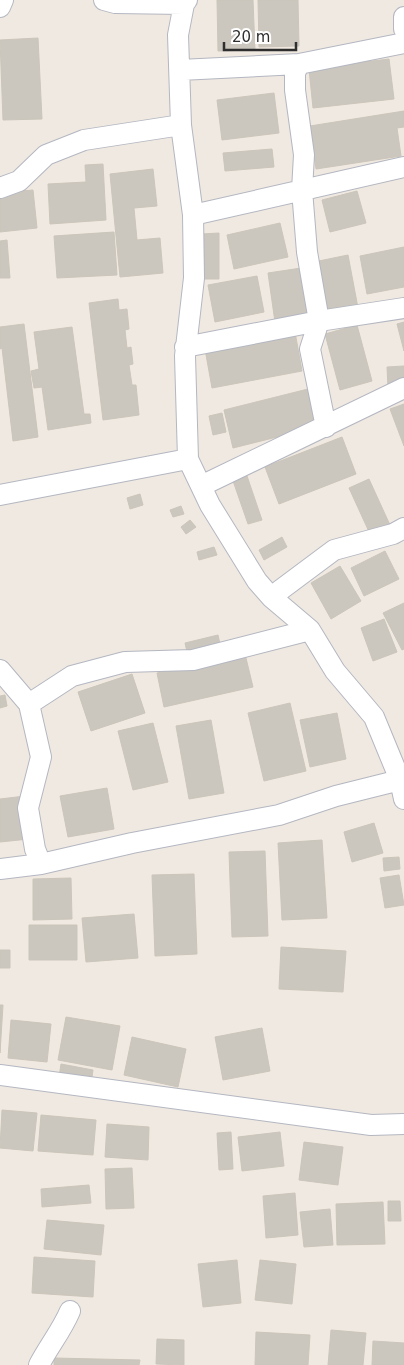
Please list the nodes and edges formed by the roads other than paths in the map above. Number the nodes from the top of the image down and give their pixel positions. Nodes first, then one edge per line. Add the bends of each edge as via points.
1 (3, 0) edge
2 (104, 0) edge
3 (185, 2) edge
4 (0, 7) edge
5 (404, 17) edge
6 (404, 29) edge
7 (404, 43) edge
8 (299, 64) junction
9 (180, 70) junction
10 (181, 125) junction
11 (404, 167) edge
12 (0, 188) edge
13 (302, 190) junction
14 (193, 215) junction
15 (404, 308) edge
16 (319, 321) junction
17 (185, 347) junction
18 (404, 388) edge
19 (326, 427) junction
20 (188, 459) junction
21 (201, 486) junction
22 (0, 495) edge
23 (404, 528) edge
24 (271, 597) junction
25 (310, 630) junction
26 (0, 670) edge
27 (29, 704) junction
28 (402, 789) edge
29 (41, 864) junction
30 (0, 869) edge
31 (0, 1075) edge
32 (404, 1124) edge
33 (70, 1311) dead end
34 (39, 1365) edge

1 - 4 street
2 - 3 street via 115,3
3 - 9 street via 178,35
5 - 6 street
7 - 8 street
8 - 9 street
8 - 13 street via 295,73 295,90 304,156
9 - 10 street
10 - 12 street via 84,140 46,155 19,181
10 - 14 street
11 - 13 street
13 - 14 street
13 - 16 street via 306,252
14 - 17 street via 194,278
15 - 16 street
16 - 17 street
16 - 19 street via 310,349
17 - 20 street
18 - 19 street
19 - 21 street
20 - 21 street
20 - 22 street
21 - 24 street via 257,581
23 - 24 street via 334,550
24 - 25 street
25 - 27 street via 193,660 125,662 72,676
25 - 28 street via 335,671 374,717
26 - 27 street
27 - 29 street via 42,757 28,808
28 - 29 street via 336,796 279,815
29 - 30 street
31 - 32 street via 371,1125
33 - 34 street

